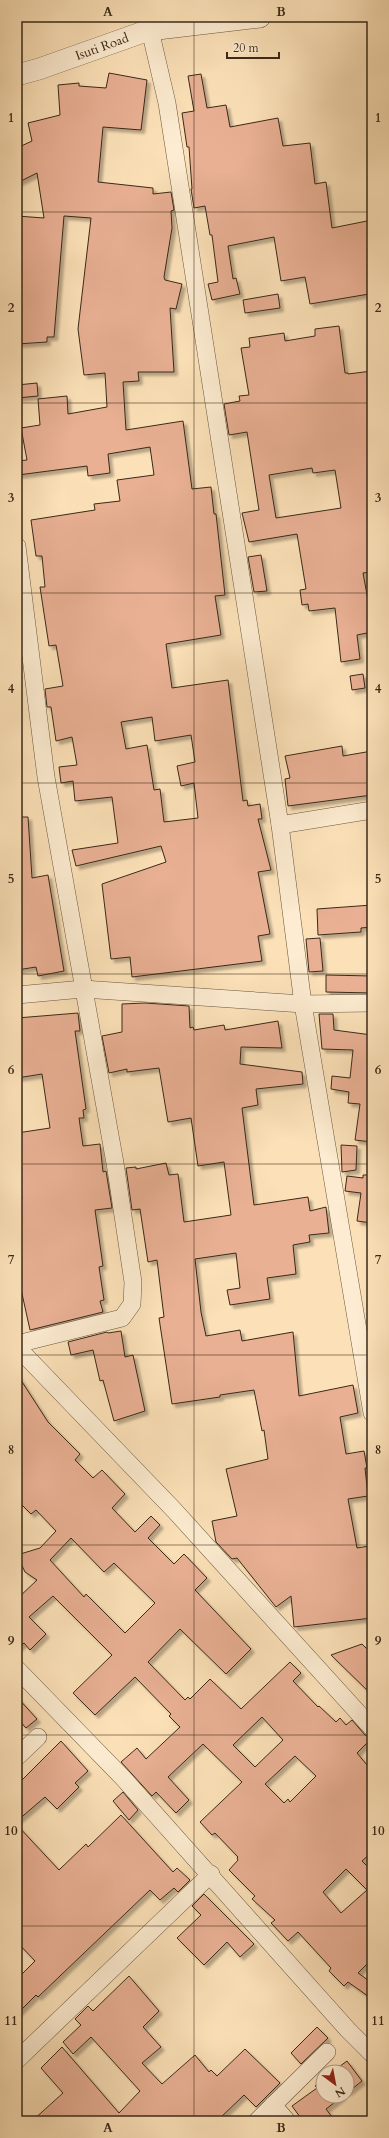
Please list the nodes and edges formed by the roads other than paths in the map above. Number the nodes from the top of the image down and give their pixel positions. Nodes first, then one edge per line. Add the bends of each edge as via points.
1 (260, 17) edge
2 (148, 24) edge
3 (17, 75) edge
4 (17, 546) edge
5 (19, 568) edge
6 (372, 810) edge
7 (280, 825) junction
8 (83, 989) junction
9 (17, 995) edge
10 (372, 1003) edge
11 (303, 1004) junction
12 (17, 1344) edge
13 (17, 1347) edge
14 (372, 1413) edge
15 (17, 1669) edge
16 (372, 1728) edge
17 (38, 1737) dead end
18 (17, 1757) edge
19 (211, 1874) junction
20 (327, 2052) dead end
21 (372, 2054) edge
22 (17, 2060) edge
23 (273, 2105) junction
24 (257, 2121) edge
25 (287, 2121) edge

1 - 2 street, Isuti Road
2 - 3 street, Isuti Road via 39,69
2 - 7 street via 167,103
4 - 5 street
5 - 8 street via 46,777
6 - 7 street
7 - 11 street
8 - 9 street
8 - 11 street
8 - 12 street via 115,1163 133,1282 132,1304 122,1318
10 - 11 street
11 - 14 street
13 - 16 street via 174,1510
15 - 19 street via 124,1779
17 - 18 street
19 - 21 street
19 - 22 street
20 - 23 street
23 - 24 street
23 - 25 street

